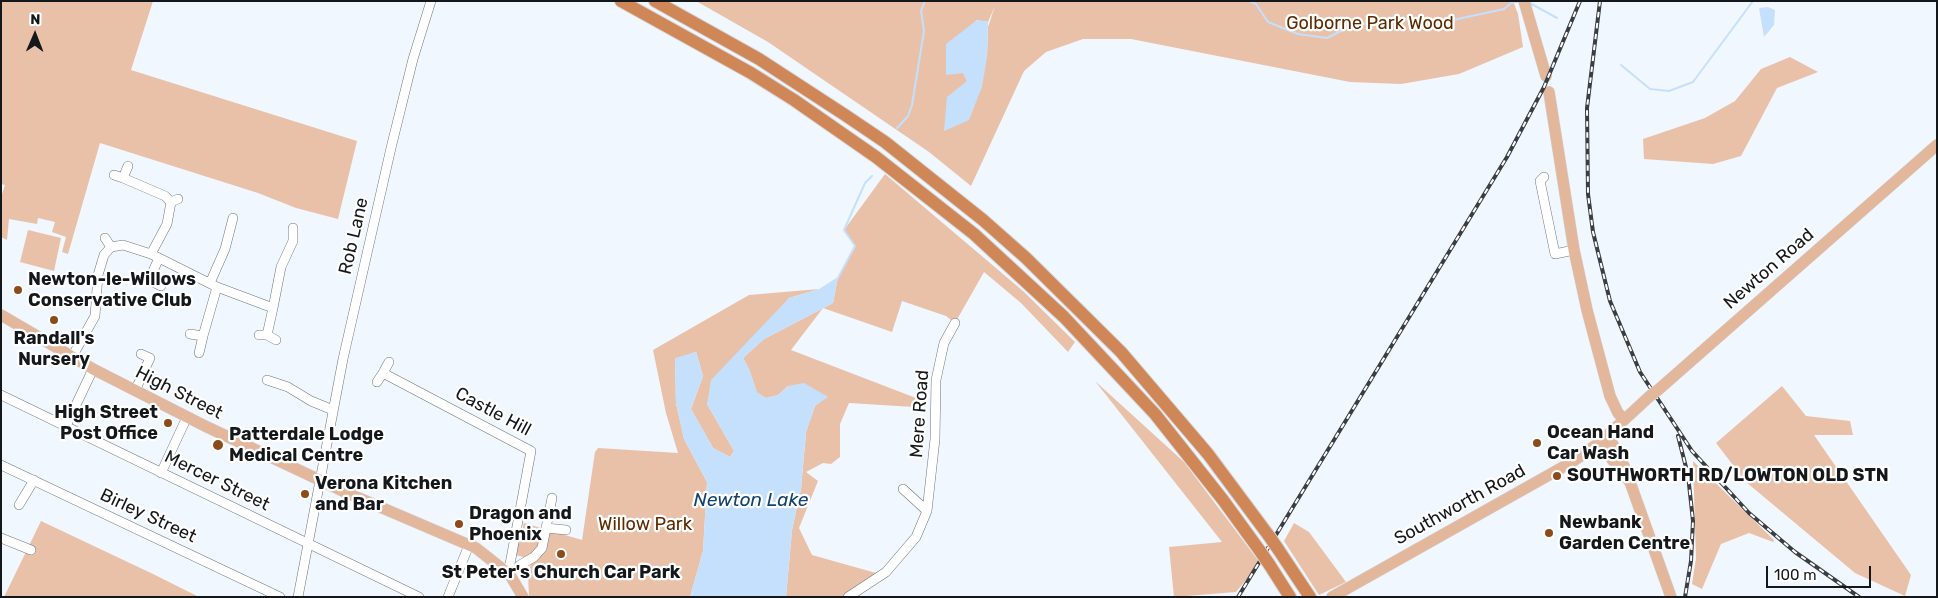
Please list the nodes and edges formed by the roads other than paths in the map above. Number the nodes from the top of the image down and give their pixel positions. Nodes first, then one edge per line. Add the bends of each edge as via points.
1 (431, 1) edge
2 (621, 1) edge
3 (655, 1) edge
4 (1524, 3) edge
5 (1546, 76) dead end
6 (1550, 92) dead end
7 (1937, 145) edge
8 (128, 166) dead end
9 (1544, 177) dead end
10 (234, 218) dead end
11 (293, 228) dead end
12 (105, 238) dead end
13 (111, 247) junction
14 (1574, 250) junction
15 (155, 256) junction
16 (214, 285) junction
17 (161, 286) dead end
18 (272, 308) junction
19 (1, 315) edge
20 (955, 323) dead end
21 (190, 334) dead end
22 (203, 336) junction
23 (276, 340) dead end
24 (200, 353) dead end
25 (141, 354) dead end
26 (72, 357) junction
27 (389, 362) dead end
28 (93, 368) junction
29 (383, 373) junction
30 (267, 380) dead end
31 (377, 382) dead end
32 (134, 391) junction
33 (1, 395) edge
34 (333, 410) junction
35 (1627, 416) junction
36 (188, 417) junction
37 (66, 426) junction
38 (1604, 439) junction
39 (1, 465) edge
40 (161, 473) junction
41 (34, 480) junction
42 (320, 480) junction
43 (903, 486) dead end
44 (552, 498) dead end
45 (19, 505) dead end
46 (927, 511) junction
47 (546, 528) junction
48 (566, 530) dead end
49 (1, 538) edge
50 (308, 544) junction
51 (469, 545) junction
52 (31, 550) dead end
53 (508, 568) junction
54 (280, 597) edge
55 (298, 597) edge
56 (418, 597) edge
57 (448, 597) edge
58 (523, 597) edge
59 (848, 597) edge
60 (1290, 597) edge
61 (1310, 597) edge
62 (1332, 597) edge
63 (1670, 597) edge

1 - 34 street, Rob Lane via 390,148
2 - 60 highway, bridge via 808,110 898,174 974,234 1064,317 1136,394 1193,461
3 - 61 highway, bridge via 759,59 845,114 983,220 1026,258 1122,352 1208,454
4 - 5 main road
6 - 14 main road
7 - 35 main road, Newton Road
8 - 15 street via 119,177 174,200
9 - 14 street via 1540,181 1555,254
10 - 16 street
11 - 18 street via 293,241 281,267
12 - 13 street
13 - 15 street via 124,245
13 - 26 street via 101,263 93,323
14 - 35 main road via 1610,396
15 - 16 street
15 - 17 street via 147,279
16 - 18 street
16 - 22 street
18 - 23 street via 263,335
19 - 26 main road, High Street
20 - 46 street, Mere Road via 944,344 936,380 935,439
21 - 22 street
22 - 24 street
25 - 32 street via 152,354
26 - 28 main road, High Street
27 - 29 street
28 - 32 main road, High Street
28 - 37 street
29 - 31 street
29 - 53 street, Castle Hill via 532,451
30 - 34 street
32 - 36 main road, High Street
33 - 37 street, Mercer Street
34 - 42 street, Rob Lane
35 - 38 main road, Southworth Road
36 - 40 street
36 - 42 main road, High Street
37 - 40 street, Mercer Street
38 - 62 main road, Southworth Road via 1564,467
38 - 63 main road via 1625,473
39 - 41 street, Birley Street
40 - 50 street, Mercer Street
41 - 45 street
41 - 54 street, Birley Street
42 - 50 street, Rob Lane
42 - 51 main road, High Street
43 - 46 street
44 - 47 street
46 - 59 street, Mere Road via 916,537 886,572
47 - 48 street
47 - 53 street via 542,548 534,557 525,566
49 - 52 street
50 - 55 street, Rob Lane
50 - 56 street, Mercer Street
51 - 53 main road, High Street
51 - 57 street
53 - 58 main road, High Street

